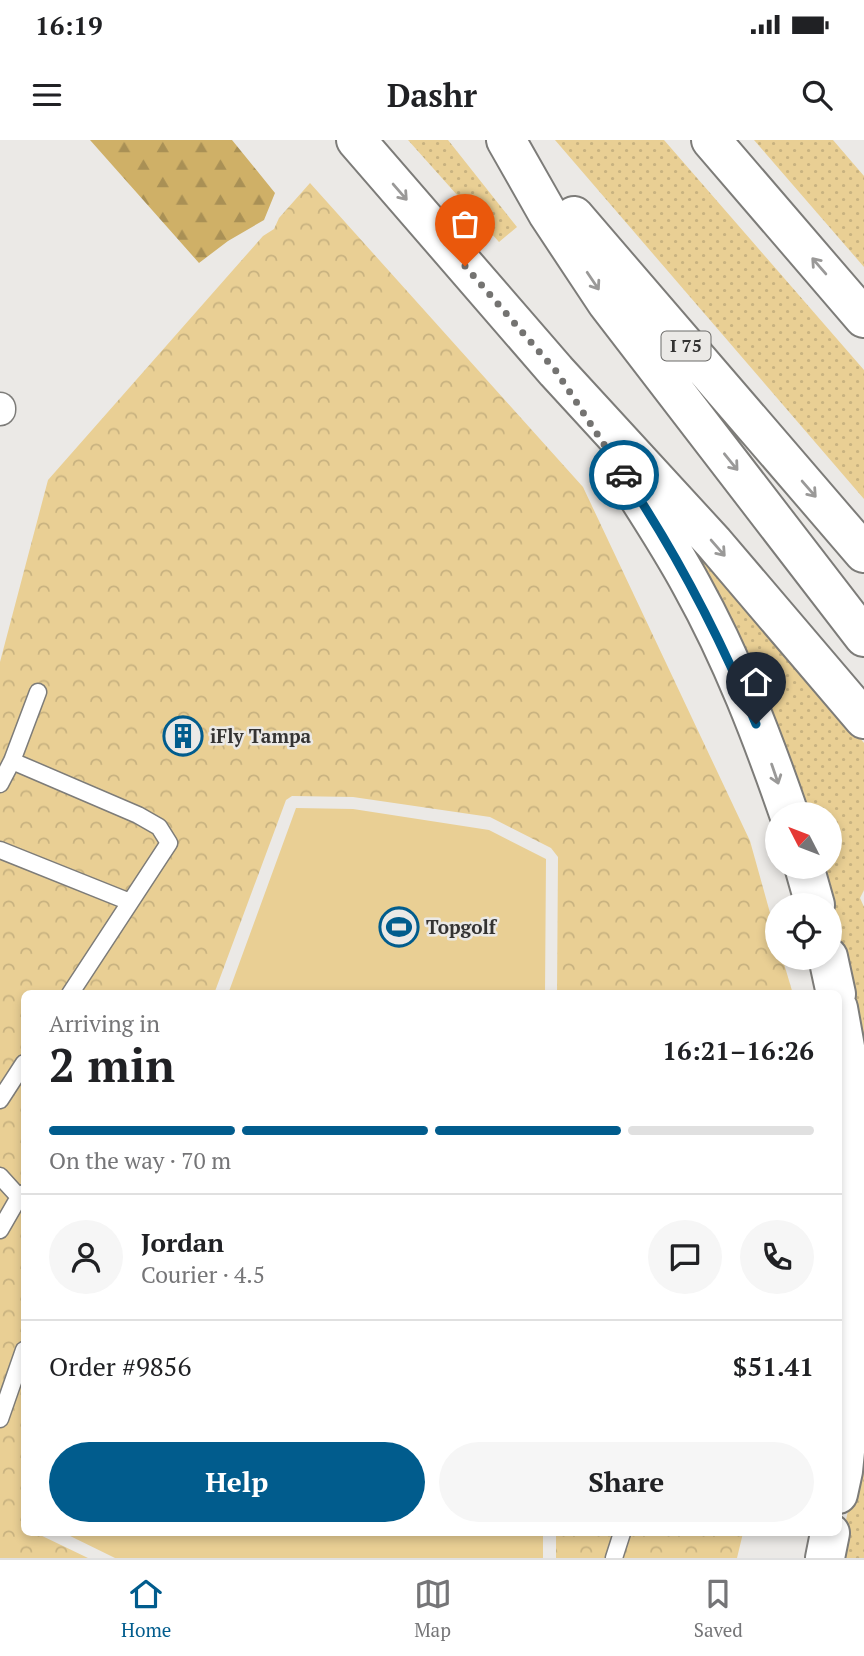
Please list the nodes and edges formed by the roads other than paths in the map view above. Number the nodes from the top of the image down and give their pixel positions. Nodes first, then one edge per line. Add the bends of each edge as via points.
1 (356, 140) edge
2 (507, 140) edge
3 (711, 140) edge
4 (864, 318) edge
5 (556, 371) junction
6 (864, 553) edge
7 (864, 636) edge
8 (38, 692) dead end
9 (864, 719) edge
10 (12, 761) junction
11 (0, 785) edge
12 (785, 802) edge
13 (0, 850) edge
14 (130, 902) junction
15 (831, 970) edge
16 (73, 990) edge
17 (835, 990) edge
18 (842, 1030) edge
19 (21, 1068) edge
20 (0, 1100) edge
21 (0, 1176) edge
22 (21, 1194) edge
23 (21, 1197) edge
24 (0, 1230) edge
25 (21, 1359) edge
26 (0, 1419) edge
27 (842, 1476) edge
28 (621, 1536) edge
29 (829, 1536) edge
30 (614, 1558) edge
31 (825, 1558) edge

1 -> 5 highway
2 -> 6 highway, I 75
2 -> 7 highway via 548,214 607,303
4 -> 3 highway
5 -> 9 highway via 714,543
5 -> 12 highway via 693,587 746,699
8 - 10 lane
10 - 11 lane
10 - 14 lane via 159,827 169,843
13 - 14 lane
14 - 16 lane
15 - 17 highway
18 - 27 highway via 850,1075 859,1200 858,1325
19 - 20 lane
21 - 22 lane
23 - 24 lane
25 - 26 lane
28 - 30 lane
29 - 31 highway

